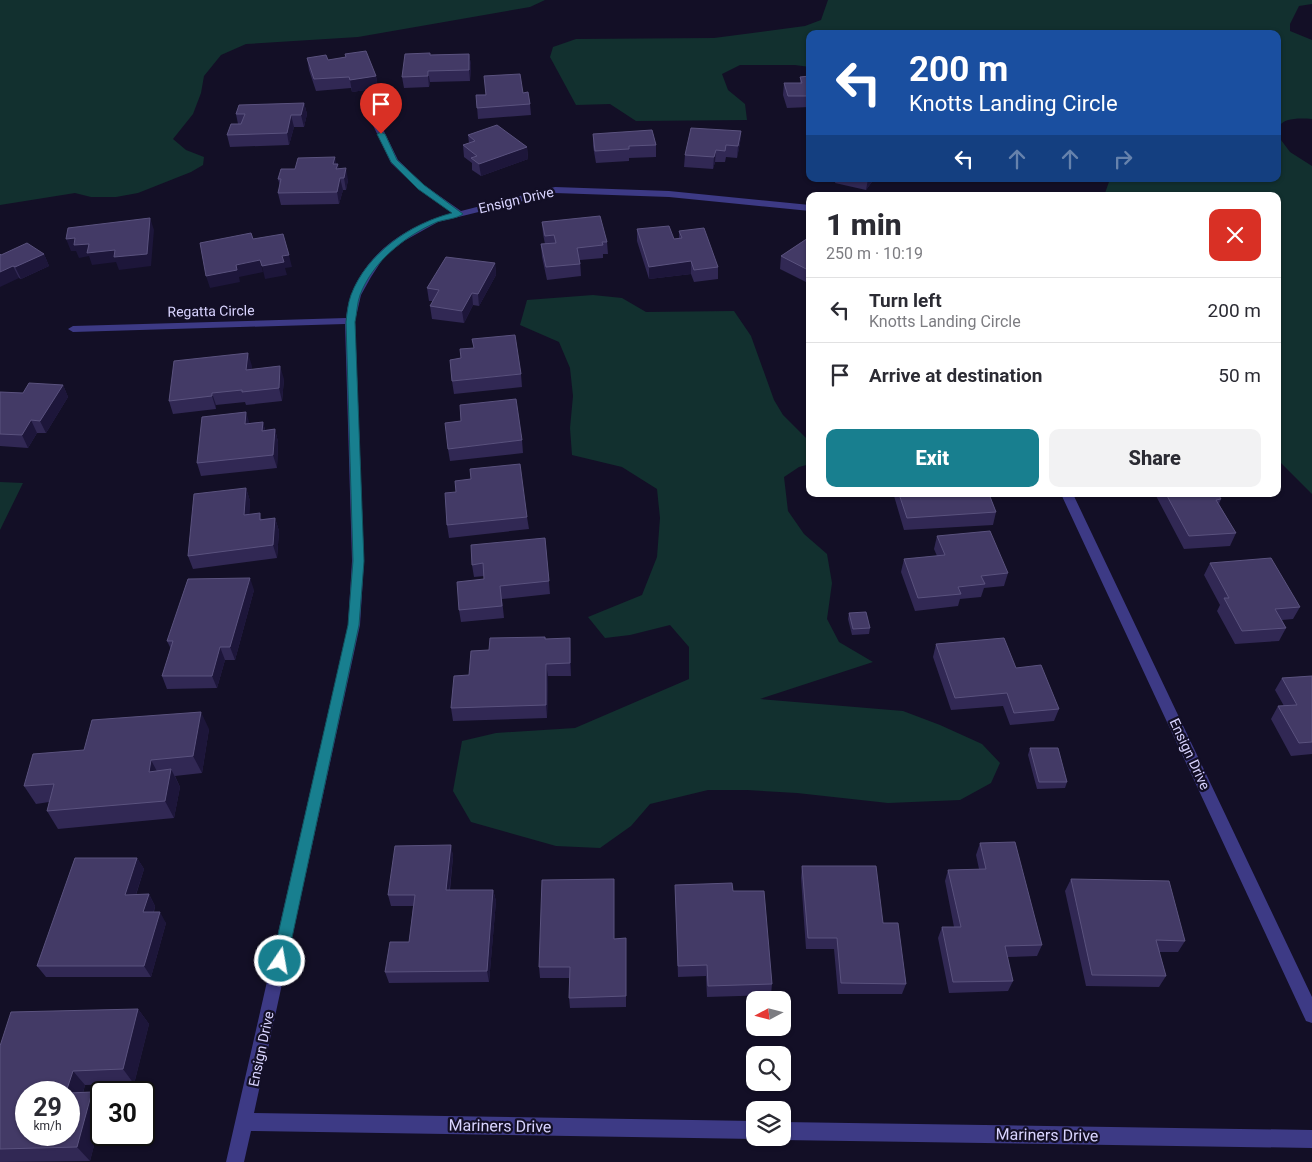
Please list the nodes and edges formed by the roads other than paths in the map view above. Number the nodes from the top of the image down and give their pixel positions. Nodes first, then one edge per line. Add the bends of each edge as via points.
1 (375, 121) dead end
2 (806, 208) edge
3 (459, 214) junction
4 (350, 322) junction
5 (73, 329) dead end
6 (1068, 497) edge
7 (1312, 1015) edge
8 (244, 1122) junction
9 (746, 1130) edge
10 (791, 1131) edge
11 (1312, 1139) edge
12 (235, 1162) edge

1 - 3 street via 394,161 421,187
2 - 3 street, Ensign Drive via 669,194 555,190
3 - 4 street, Ensign Drive via 435,220 401,239 382,256 356,295
4 - 5 street, Regatta Circle
4 - 8 street, Ensign Drive via 358,561 354,625
6 - 7 street, Ensign Drive
8 - 9 street, Mariners Drive
8 - 12 street, Ensign Drive
10 - 11 street, Mariners Drive

